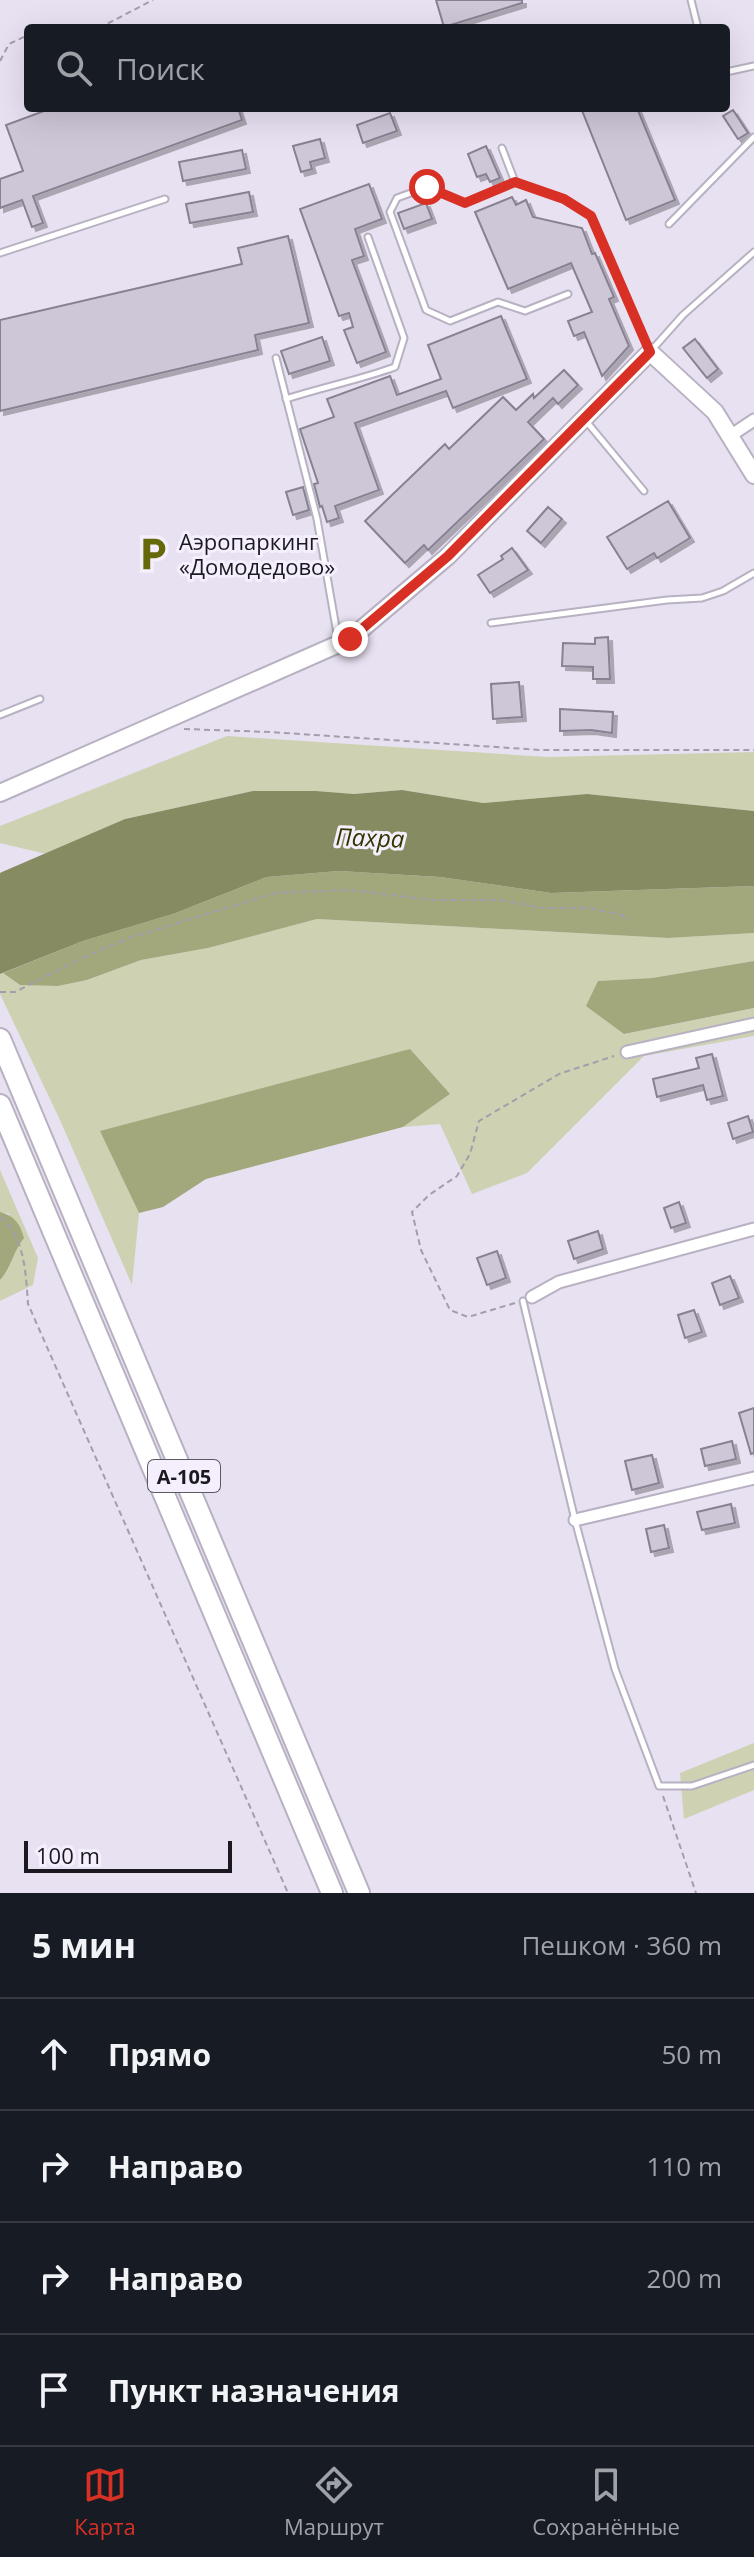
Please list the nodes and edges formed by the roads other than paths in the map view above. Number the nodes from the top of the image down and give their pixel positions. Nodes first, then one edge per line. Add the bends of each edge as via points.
1 (691, 0) edge
2 (697, 24) edge
3 (754, 66) edge
4 (730, 71) edge
5 (754, 137) edge
6 (502, 148) dead end
7 (515, 182) junction
8 (165, 199) dead end
9 (669, 224) dead end
10 (368, 237) dead end
11 (754, 252) edge
12 (0, 253) edge
13 (568, 294) dead end
14 (650, 352) junction
15 (276, 358) dead end
16 (286, 399) junction
17 (585, 419) junction
18 (754, 420) edge
19 (730, 436) junction
20 (754, 475) edge
21 (644, 491) dead end
22 (754, 573) edge
23 (491, 623) dead end
24 (339, 644) junction
25 (40, 699) dead end
26 (0, 715) edge
27 (0, 793) edge
28 (754, 1024) edge
29 (0, 1039) edge
30 (627, 1052) road end
31 (0, 1105) edge
32 (754, 1229) edge
33 (528, 1299) joint
34 (754, 1478) edge
35 (575, 1520) junction
36 (754, 1765) edge
37 (332, 1893) edge
38 (359, 1893) edge

1 - 2 lane
3 - 4 lane
5 - 9 lane
6 - 7 lane
7 - 13 lane via 465,203 427,187 397,198 390,212 426,310 450,321 498,302 525,311
7 - 14 lane via 564,199 591,216
8 - 12 lane
10 - 16 lane via 404,338 395,367
11 - 14 lane
14 - 17 street
14 - 19 street via 715,412
15 - 16 lane
16 - 24 lane via 317,519
17 - 21 lane
17 - 24 street via 448,556
18 - 19 street
19 - 20 street
22 - 23 lane via 702,598
24 - 27 street
25 - 26 lane
28 - 30 street
29 - 38 highway, А-105
31 - 37 highway, А-105
32 - 33 street via 559,1282
33 - 35 lane
34 - 35 street
35 - 36 lane via 615,1669 659,1786 692,1786

